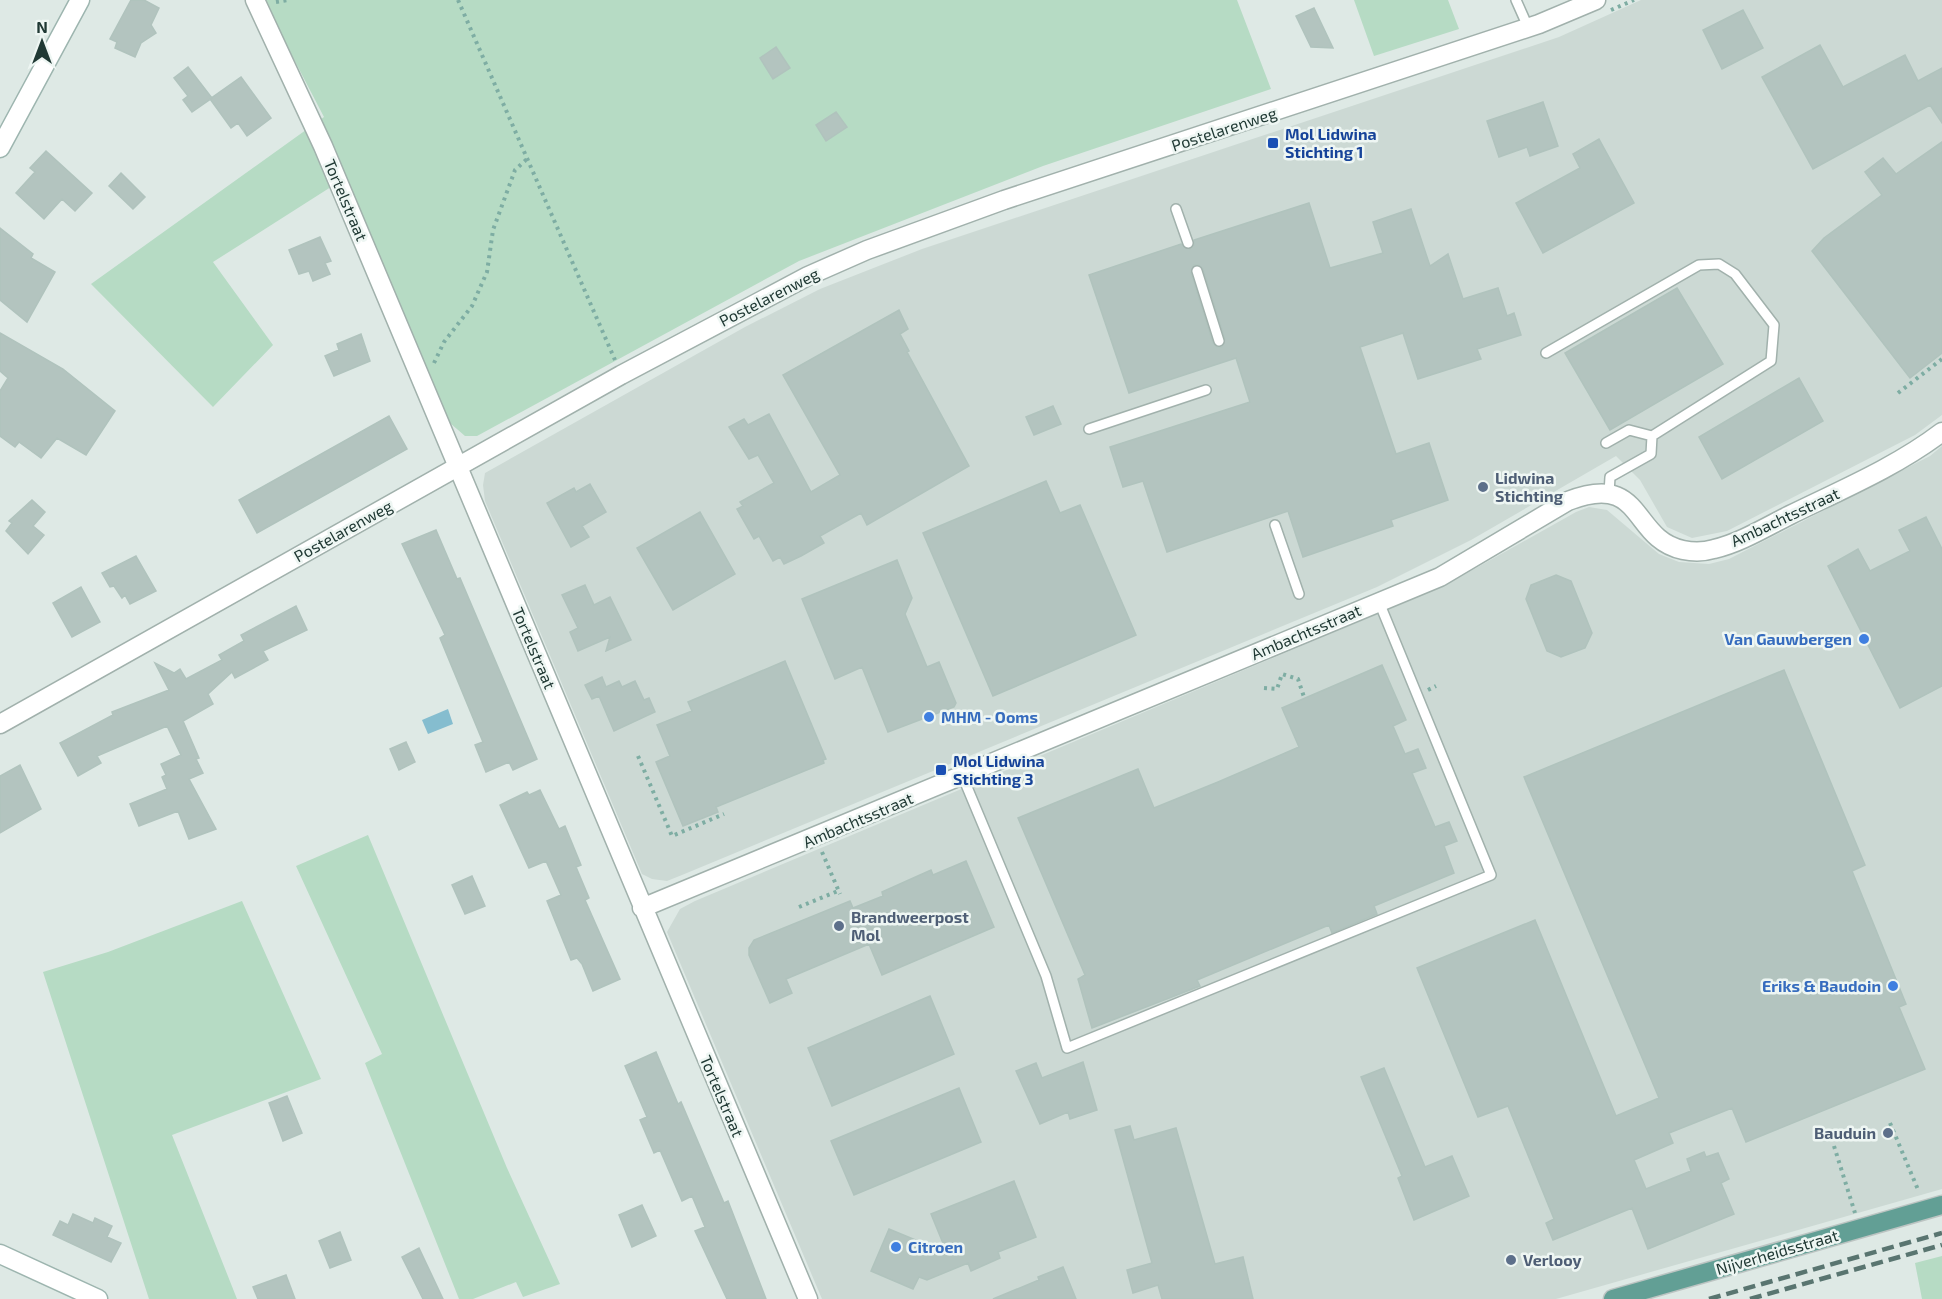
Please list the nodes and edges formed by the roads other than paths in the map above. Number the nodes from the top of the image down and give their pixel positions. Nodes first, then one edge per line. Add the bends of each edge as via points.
1 (80, 0) edge
2 (255, 0) edge
3 (1516, 0) edge
4 (1599, 7) edge
5 (1528, 27) junction
6 (0, 148) edge
7 (1176, 209) dead end
8 (1188, 243) dead end
9 (1197, 271) dead end
10 (1219, 341) dead end
11 (1545, 353) dead end
12 (1206, 390) dead end
13 (1089, 429) dead end
14 (1942, 432) edge
15 (1652, 436) junction
16 (1606, 443) dead end
17 (458, 467) junction
18 (1609, 493) junction
19 (1275, 525) dead end
20 (1299, 594) dead end
21 (1379, 602) junction
22 (0, 724) edge
23 (962, 775) junction
24 (642, 909) junction
25 (1934, 1207) edge
26 (0, 1254) edge
27 (98, 1299) edge
28 (808, 1299) edge
29 (1612, 1299) edge

1 - 6 street
2 - 17 street, Tortelstraat via 323,146
3 - 5 lane
4 - 5 street, Postelarenweg
5 - 17 street, Postelarenweg via 1004,200 867,250 763,299
7 - 8 lane
9 - 10 lane
11 - 15 lane via 1699,265 1719,264 1735,274 1774,325 1771,361
12 - 13 lane
14 - 18 street, Ambachtsstraat via 1874,474 1714,549 1680,549 1666,542 1624,500
15 - 16 lane via 1629,430
15 - 18 lane via 1651,454 1610,477
17 - 22 street, Postelarenweg
17 - 24 street, Tortelstraat
18 - 21 street, Ambachtsstraat via 1589,493 1568,501 1440,577
19 - 20 lane
21 - 23 street, Ambachtsstraat
21 - 23 lane via 1491,876 1067,1048 1046,976
23 - 24 street, Ambachtsstraat
24 - 28 street, Tortelstraat
25 - 29 main road, Nijverheidsstraat
26 - 27 street

